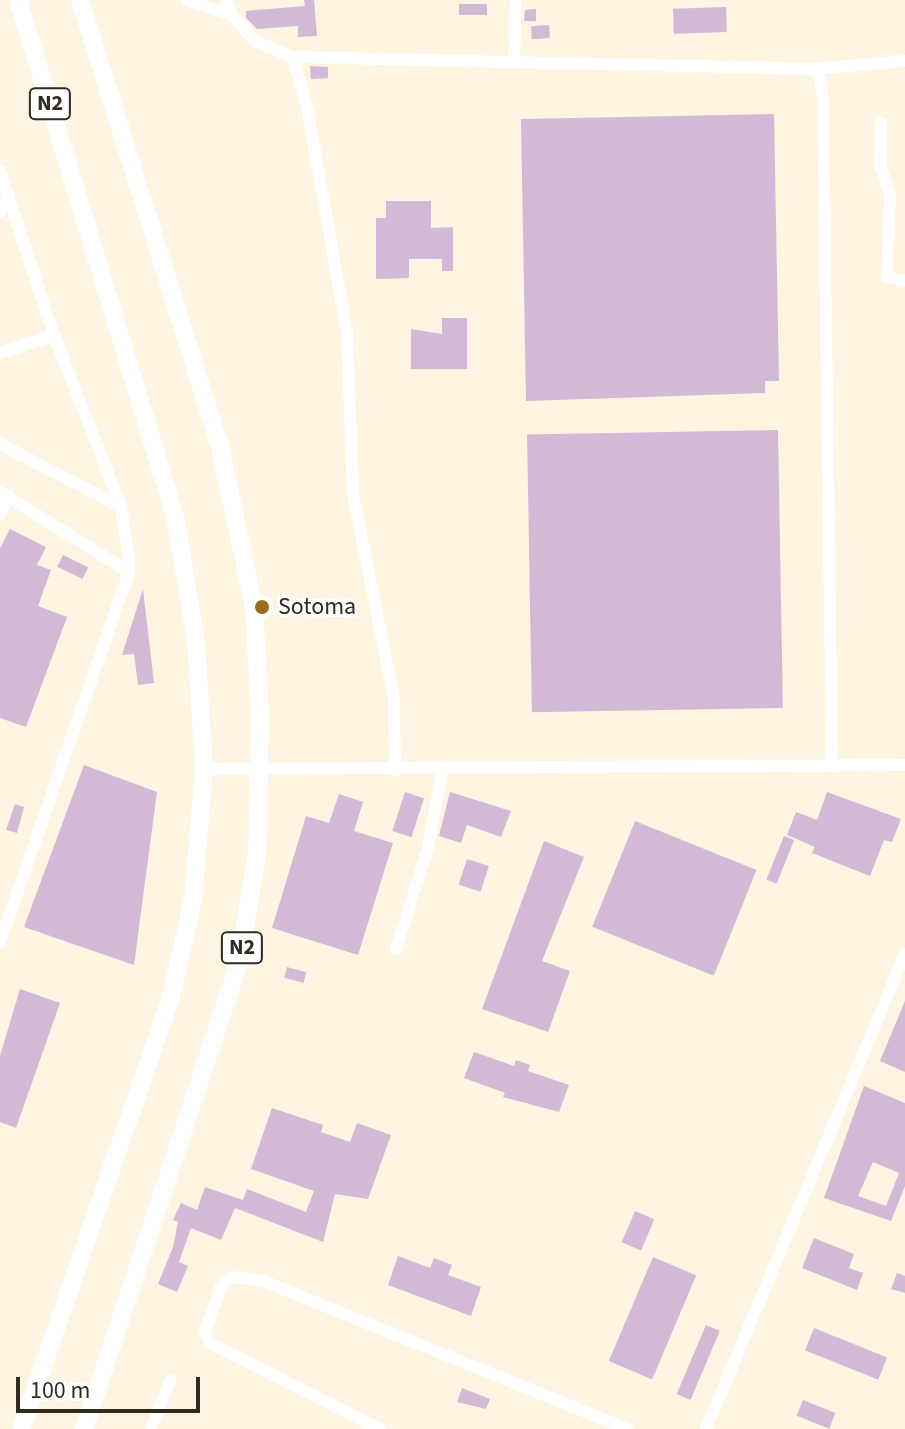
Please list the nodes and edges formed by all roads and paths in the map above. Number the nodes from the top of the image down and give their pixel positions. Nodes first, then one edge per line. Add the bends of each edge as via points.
1 (186, 0) edge
2 (227, 0) edge
3 (516, 0) edge
4 (20, 7) edge
5 (83, 8) edge
6 (232, 15) junction
7 (293, 57) junction
8 (905, 61) edge
9 (514, 62) junction
10 (812, 69) junction
11 (881, 123) dead end
12 (0, 171) edge
13 (9, 194) junction
14 (0, 212) edge
15 (905, 281) edge
16 (54, 335) junction
17 (0, 353) edge
18 (0, 444) edge
19 (5, 494) edge
20 (121, 507) junction
21 (0, 515) edge
22 (129, 572) junction
23 (905, 765) edge
24 (832, 766) junction
25 (204, 769) junction
26 (260, 769) junction
27 (442, 770) junction
28 (395, 771) junction
29 (0, 942) edge
30 (396, 949) dead end
31 (905, 954) edge
32 (170, 1381) dead end
33 (21, 1429) edge
34 (84, 1429) edge
35 (151, 1429) edge
36 (380, 1429) edge
37 (627, 1429) edge
38 (706, 1429) edge

1 - 6 street
2 - 6 street
3 - 9 street
4 - 25 highway, N2 via 176,520 192,605
5 - 26 highway, N2 via 235,508 259,647
6 - 7 street via 255,41
7 - 9 street
7 - 28 street via 308,112 347,333 353,494 394,700
8 - 10 street
9 - 10 street
10 - 24 street via 820,77 823,100
11 - 15 street via 880,165 890,196 887,277
12 - 13 street
13 - 14 street
13 - 16 street
16 - 17 street
16 - 20 street
18 - 20 street
19 - 21 street
19 - 22 street
20 - 22 street
22 - 29 street
23 - 24 street
24 - 27 street
25 - 26 street
25 - 33 highway, N2 via 195,888 171,997
26 - 28 street
26 - 34 highway, N2 via 254,880 238,966
27 - 28 street
27 - 30 street via 428,848
31 - 38 street
32 - 35 street
36 - 37 street via 210,1343 205,1332 221,1287 232,1277 263,1281

